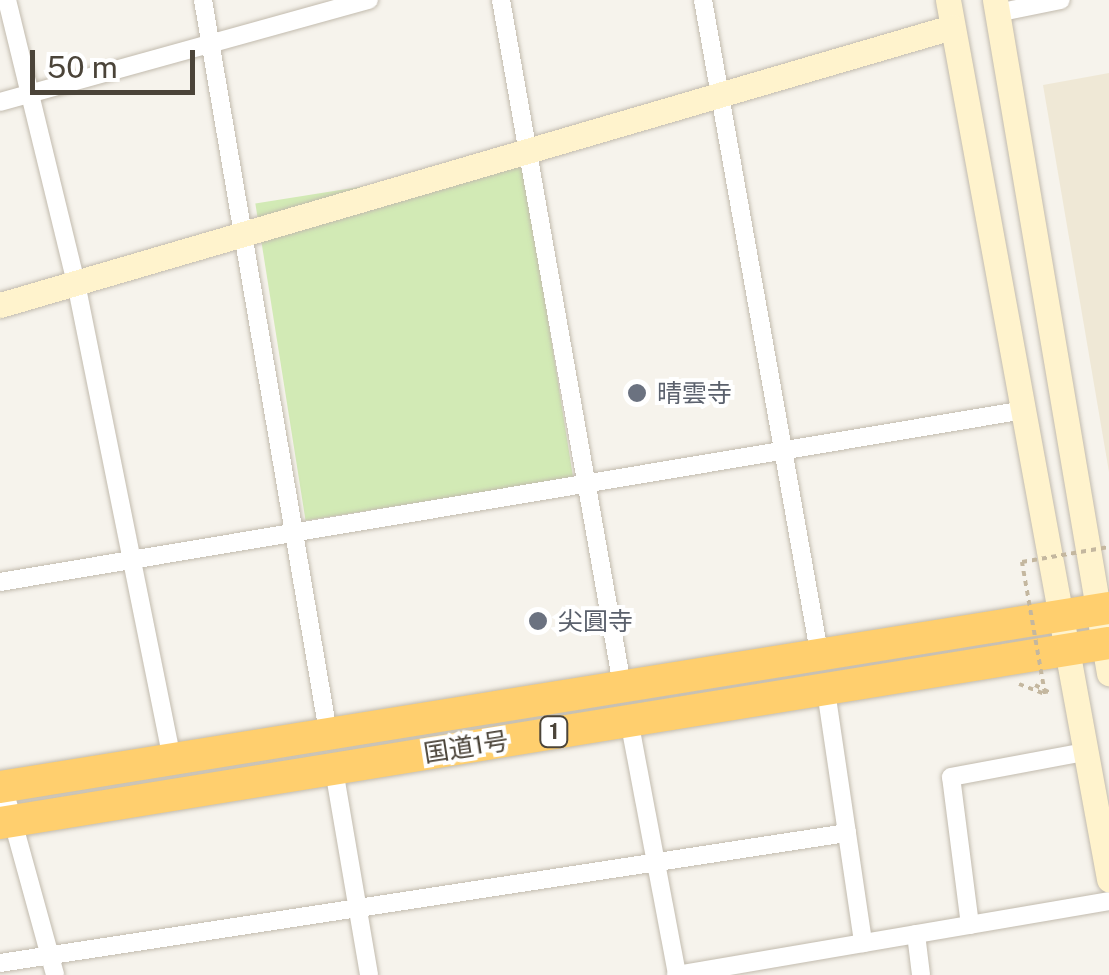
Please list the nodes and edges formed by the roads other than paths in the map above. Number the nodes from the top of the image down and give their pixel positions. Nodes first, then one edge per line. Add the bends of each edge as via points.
1 (7, 0) edge
2 (202, 0) edge
3 (368, 0) edge
4 (501, 0) edge
5 (703, 0) edge
6 (948, 0) edge
7 (1060, 0) edge
8 (996, 6) edge
9 (952, 27) junction
10 (207, 43) junction
11 (720, 93) junction
12 (29, 94) junction
13 (0, 102) edge
14 (528, 151) junction
15 (241, 234) junction
16 (76, 283) junction
17 (0, 305) edge
18 (1024, 410) junction
19 (783, 451) junction
20 (586, 484) junction
21 (291, 534) junction
22 (130, 560) junction
23 (0, 582) edge
24 (1103, 609) edge
25 (1058, 614) junction
26 (1064, 650) junction
27 (818, 652) junction
28 (1107, 654) edge
29 (622, 685) junction
30 (826, 690) junction
31 (629, 720) junction
32 (328, 733) junction
33 (1084, 752) junction
34 (172, 760) junction
35 (334, 768) junction
36 (1, 783) edge
37 (6, 822) edge
38 (847, 833) junction
39 (654, 862) junction
40 (1109, 879) edge
41 (1109, 901) edge
42 (358, 908) junction
43 (970, 925) junction
44 (916, 934) junction
45 (863, 943) junction
46 (49, 955) junction
47 (0, 963) edge
48 (55, 975) edge
49 (370, 975) edge
50 (677, 975) edge
51 (921, 975) edge

1 - 12 street
2 - 10 street
3 - 10 street
4 - 14 street
5 - 11 street
6 - 9 street
7 - 8 street
8 - 24 street
9 - 11 street
9 - 18 street
10 - 12 street
10 - 15 street
11 - 14 street
11 - 19 street
12 - 13 street
12 - 16 street
14 - 15 street
14 - 20 street
15 - 16 street
15 - 21 street
16 - 17 street
16 - 22 street
18 - 19 street
18 - 25 street
19 - 20 street
19 - 27 street
20 - 21 street
20 - 29 street
21 - 22 street
21 - 32 street
22 - 23 street
22 - 34 street
24 - 25 highway, 国道1号 / 1
24 - 28 street
25 - 26 street
25 - 27 highway, 国道1号 / 1
26 - 28 highway, 国道1号 / 1
26 - 30 highway, 国道1号 / 1
26 - 33 street
27 - 29 highway, 国道1号 / 1
29 - 32 highway, 国道1号 / 1
30 - 31 highway, 国道1号 / 1
30 - 38 street
31 - 35 highway, 国道1号 / 1
31 - 39 street
32 - 34 highway, 国道1号 / 1
32 - 35 street
33 - 40 street
33 - 43 street via 951,777
34 - 36 highway, 国道1号 / 1
35 - 37 highway, 国道1号 / 1
35 - 42 street
36 - 37 street
37 - 46 street
38 - 39 street
38 - 45 street
39 - 42 street
39 - 50 street
41 - 43 street
42 - 46 street
42 - 49 street
43 - 44 street
44 - 45 street
44 - 51 street
45 - 50 street
46 - 47 street
46 - 48 street

